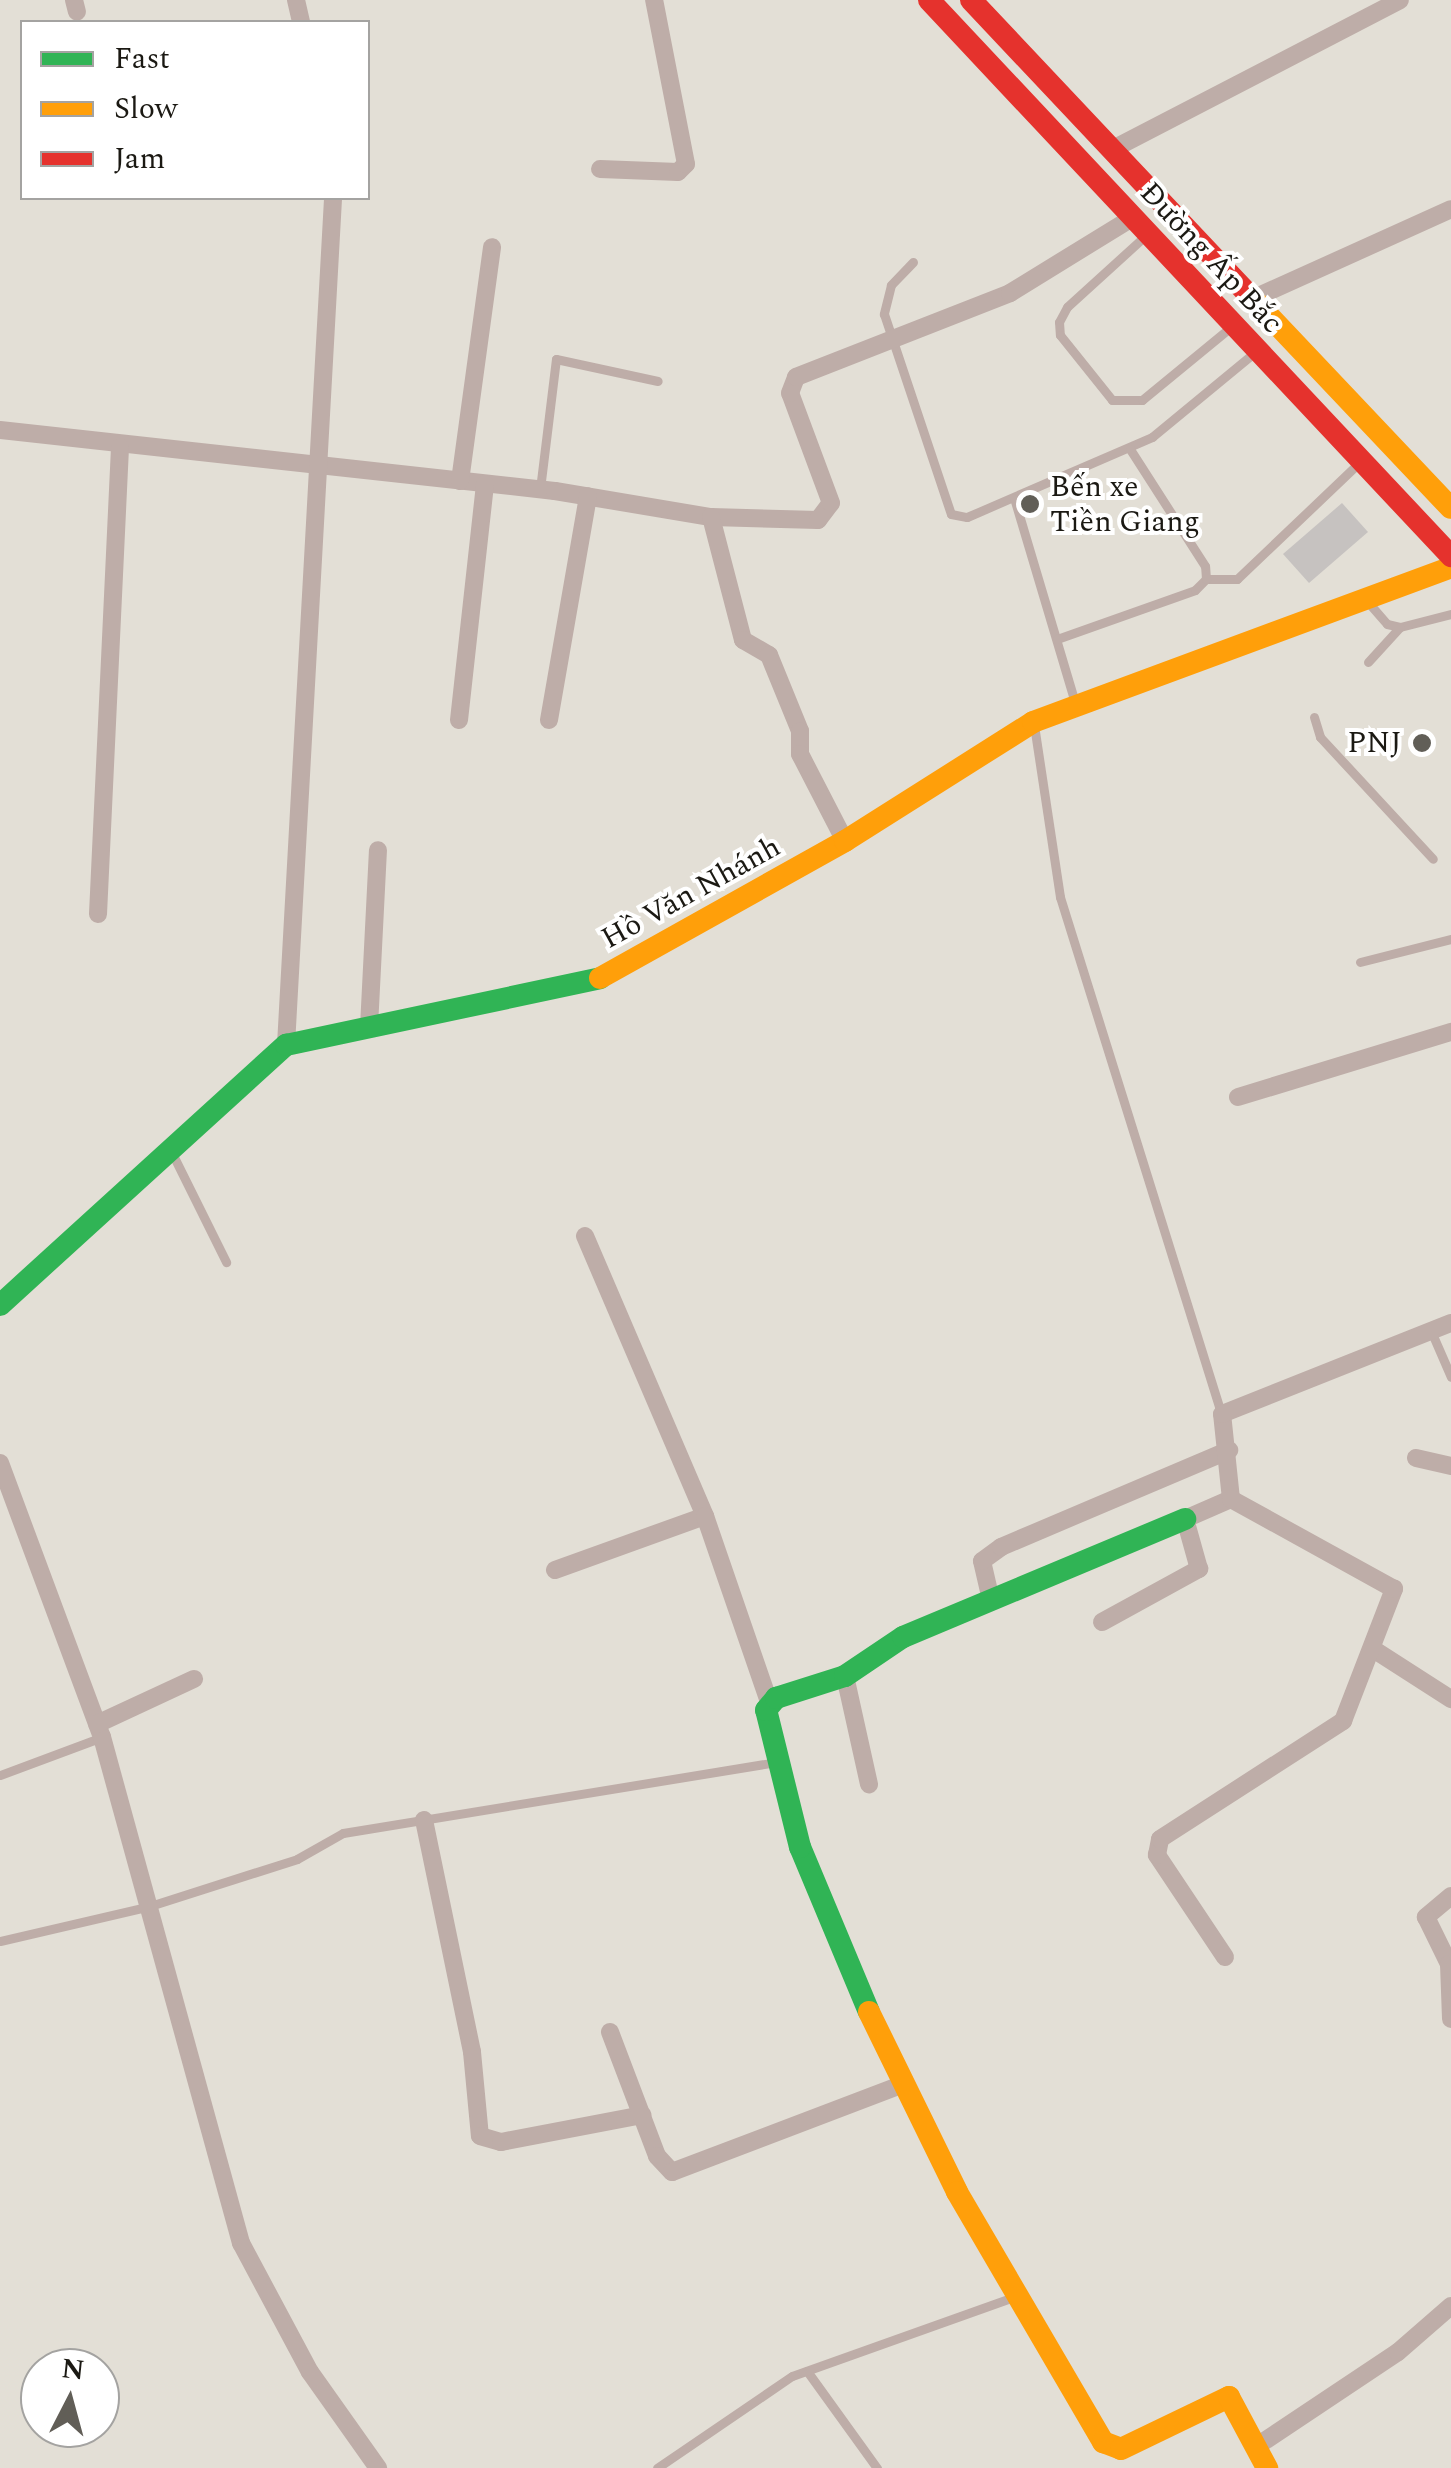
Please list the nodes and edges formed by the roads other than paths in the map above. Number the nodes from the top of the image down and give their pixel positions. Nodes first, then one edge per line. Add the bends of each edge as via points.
1 (654, 0) edge
2 (929, 0) edge
3 (971, 0) edge
4 (1400, 0) edge
5 (1112, 149) junction
6 (600, 169) dead end
7 (332, 200) edge
8 (1451, 208) edge
9 (1140, 226) junction
10 (492, 247) dead end
11 (913, 262) dead end
12 (1252, 299) junction
13 (1234, 325) junction
14 (892, 342) junction
15 (1258, 350) junction
16 (1322, 371) junction
17 (658, 381) dead end
18 (1296, 391) junction
19 (0, 430) edge
20 (120, 448) junction
21 (1130, 449) junction
22 (1361, 461) junction
23 (323, 468) junction
24 (460, 481) junction
25 (485, 484) junction
26 (540, 489) junction
27 (588, 496) junction
28 (1014, 498) junction
29 (1451, 508) edge
30 (711, 516) junction
31 (1451, 556) edge
32 (1451, 568) edge
33 (1206, 579) junction
34 (1365, 600) junction
35 (1451, 614) edge
36 (1400, 627) junction
37 (1057, 639) junction
38 (1368, 662) dead end
39 (1077, 706) junction
40 (1314, 717) dead end
41 (458, 720) dead end
42 (549, 720) dead end
43 (1033, 722) junction
44 (845, 841) junction
45 (378, 850) dead end
46 (1433, 859) dead end
47 (98, 914) dead end
48 (1451, 940) edge
49 (1360, 962) dead end
50 (370, 1027) junction
51 (1451, 1032) edge
52 (286, 1045) junction
53 (1238, 1097) dead end
54 (170, 1150) junction
55 (586, 1236) dead end
56 (226, 1262) dead end
57 (0, 1306) edge
58 (1451, 1323) edge
59 (1430, 1331) junction
60 (1451, 1377) edge
61 (1222, 1414) junction
62 (1229, 1450) junction
63 (1416, 1458) dead end
64 (0, 1462) edge
65 (1451, 1466) edge
66 (1232, 1498) junction
67 (706, 1516) junction
68 (1185, 1519) junction
69 (555, 1570) dead end
70 (991, 1600) junction
71 (1102, 1622) dead end
72 (1372, 1649) junction
73 (845, 1676) junction
74 (194, 1679) dead end
75 (1451, 1699) edge
76 (769, 1702) junction
77 (100, 1731) junction
78 (777, 1762) junction
79 (0, 1775) edge
80 (868, 1784) dead end
81 (424, 1820) junction
82 (1451, 1896) edge
83 (150, 1906) junction
84 (0, 1941) edge
85 (1225, 1957) dead end
86 (1451, 2018) edge
87 (610, 2032) dead end
88 (904, 2084) junction
89 (642, 2115) junction
90 (1014, 2298) junction
91 (1451, 2306) edge
92 (807, 2371) junction
93 (1257, 2446) junction
94 (378, 2468) edge
95 (657, 2468) edge
96 (877, 2468) edge
97 (1268, 2468) edge

1 - 6 street via 686,164 678,172
2 - 9 street, Đường Ấp Bắc
3 - 5 street, Đường Ấp Bắc
4 - 5 street
5 - 12 street, Đường Ấp Bắc
7 - 23 street
8 - 12 street
9 - 13 street, Đường Ấp Bắc
9 - 13 lane via 1059,322 1060,335 1112,400 1142,400
9 - 14 street via 1010,293
10 - 24 street
11 - 14 lane via 885,300
12 - 16 street, Đường Ấp Bắc
13 - 15 street, Đường Ấp Bắc
14 - 28 lane via 951,514 967,517
14 - 30 street via 789,384 830,504 828,515
15 - 18 street, Đường Ấp Bắc
15 - 21 lane
16 - 18 street
16 - 29 street, Đường Ấp Bắc
17 - 26 lane via 556,359
18 - 22 street, Đường Ấp Bắc
19 - 20 street
20 - 23 street
20 - 47 street
21 - 28 lane
21 - 33 lane via 1205,566
22 - 31 street, Đường Ấp Bắc
22 - 33 lane via 1237,579
23 - 24 street
23 - 52 street via 304,674
24 - 25 street
25 - 26 street
25 - 41 street
26 - 27 street
27 - 30 street
27 - 42 street
28 - 37 lane
30 - 44 street via 743,640 769,656 800,731 800,754
32 - 34 street, Hồ Văn Nhánh
33 - 37 lane via 1195,590
34 - 36 lane via 1387,624
34 - 39 street, Hồ Văn Nhánh
35 - 36 lane
36 - 38 lane
37 - 39 lane
39 - 43 street, Hồ Văn Nhánh
40 - 46 lane via 1320,738
43 - 44 street, Hồ Văn Nhánh
43 - 61 lane via 1060,897
44 - 50 street, Hồ Văn Nhánh via 601,978
45 - 50 street
48 - 49 lane
50 - 52 street, Hồ Văn Nhánh
51 - 53 street
52 - 54 street
54 - 56 lane
54 - 57 street
55 - 67 street
58 - 59 street
59 - 60 lane
59 - 61 street
61 - 62 street
62 - 66 street
62 - 70 street via 1001,1546 982,1561
63 - 65 street
64 - 77 street
66 - 68 street
66 - 72 street via 1388,1582 1393,1595
67 - 69 street
67 - 76 street
68 - 70 street
68 - 71 street via 1198,1569
70 - 73 street via 884,1646
72 - 75 street
72 - 85 street via 1342,1721 1160,1839 1157,1855
73 - 76 street
73 - 80 street
74 - 77 street
76 - 78 street
77 - 79 lane
77 - 83 street
78 - 81 lane
78 - 88 street via 834,1941
81 - 83 lane via 343,1833 297,1859
81 - 89 street via 472,2052 480,2136 501,2142
82 - 86 street via 1426,1917 1449,1964
83 - 84 lane
83 - 94 street via 241,2243 310,2372
87 - 89 street
88 - 89 street via 682,2172 663,2166
88 - 90 street
90 - 92 lane
90 - 93 street via 1112,2450 1220,2396 1234,2402
91 - 93 street via 1398,2352
92 - 95 lane via 755,2397
92 - 96 lane
93 - 97 street

